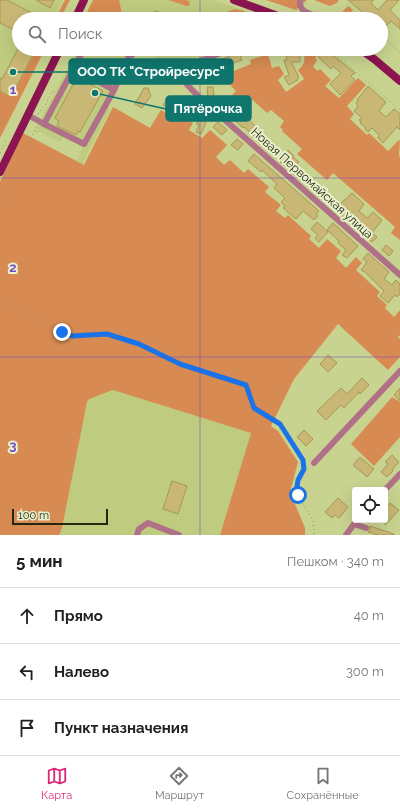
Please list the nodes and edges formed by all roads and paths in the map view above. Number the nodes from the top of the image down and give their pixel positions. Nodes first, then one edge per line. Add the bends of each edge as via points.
1 (84, 0) edge
2 (234, 0) edge
3 (300, 0) edge
4 (347, 4) dead end
5 (78, 12) edge
6 (267, 12) edge
7 (305, 12) edge
8 (356, 12) edge
9 (388, 41) edge
10 (400, 52) edge
11 (57, 56) edge
12 (80, 56) edge
13 (131, 56) edge
14 (213, 56) edge
15 (337, 56) edge
16 (370, 56) edge
17 (74, 68) junction
18 (400, 81) edge
19 (114, 90) junction
20 (60, 96) junction
21 (400, 110) edge
22 (29, 114) junction
23 (0, 117) edge
24 (41, 123) junction
25 (0, 124) edge
26 (0, 172) edge
27 (0, 208) edge
28 (400, 275) edge
29 (0, 301) edge
30 (400, 372) edge
31 (314, 463) dead end
32 (400, 474) edge
33 (388, 487) edge
34 (355, 523) edge
35 (358, 523) edge
36 (366, 528) dead end
37 (137, 535) edge
38 (179, 535) edge
39 (314, 535) edge
40 (346, 535) edge

1 - 5 main road
2 - 6 main road
3 - 7 street via 301,9
4 - 8 path
9 - 10 path
11 - 22 main road
12 - 17 street
13 - 19 street
14 - 28 street, Новая Первомайская улица via 176,73 199,97
15 - 21 path
16 - 18 main road
17 - 19 street
17 - 20 street
19 - 24 street via 84,144
20 - 22 path via 52,91 36,116
20 - 24 street
22 - 24 street
22 - 26 main road
23 - 25 path via 3,118
24 - 27 path
29 - 39 path via 72,336 107,334 139,344 180,364 246,385 254,408 280,424 303,460 304,469 298,480 298,495 313,520
30 - 31 street
32 - 33 street
34 - 40 street
35 - 36 street
37 - 38 street via 139,529 148,523

